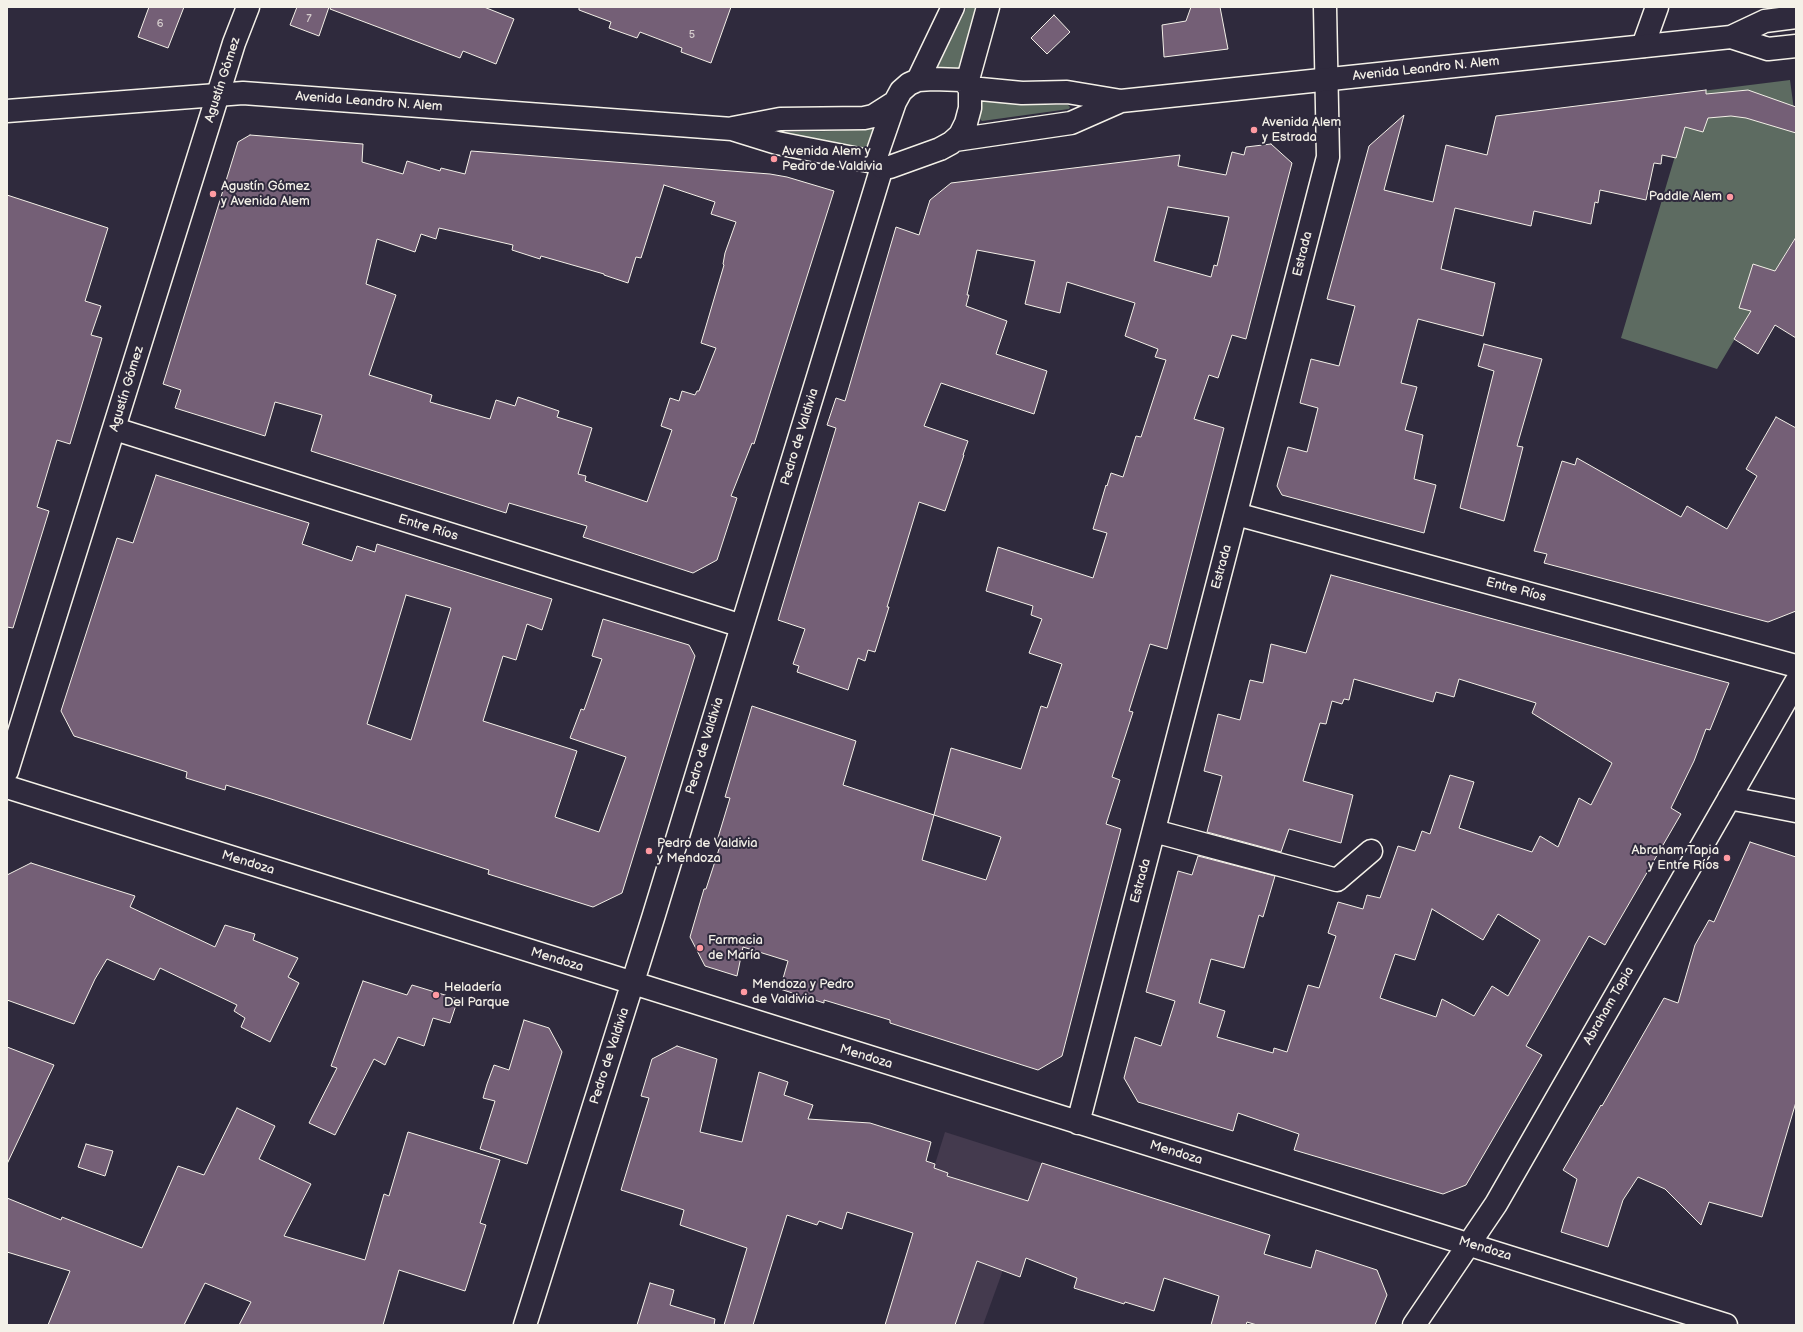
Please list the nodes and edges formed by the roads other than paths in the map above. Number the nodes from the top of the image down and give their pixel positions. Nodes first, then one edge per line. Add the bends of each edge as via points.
1 (248, 7) edge
2 (953, 7) edge
3 (988, 7) edge
4 (1325, 7) edge
5 (1657, 7) edge
6 (1796, 17) edge
7 (1731, 37) junction
8 (1643, 46) junction
9 (1796, 46) edge
10 (1327, 79) junction
11 (918, 80) junction
12 (968, 85) junction
13 (218, 95) junction
14 (1121, 101) junction
15 (895, 102) junction
16 (7, 111) edge
17 (732, 129) junction
18 (955, 140) junction
19 (880, 165) junction
20 (114, 429) junction
21 (1236, 514) junction
22 (742, 626) junction
23 (1796, 666) edge
24 (1796, 682) edge
25 (7, 772) edge
26 (7, 787) edge
27 (1729, 798) junction
28 (1796, 811) edge
29 (1154, 831) junction
30 (1370, 851) dead end
31 (632, 984) junction
32 (1078, 1123) junction
33 (1469, 1244) junction
34 (525, 1325) edge
35 (1414, 1325) edge
36 (1726, 1325) edge

1 - 13 street, Agustín Gómez
2 - 11 street
3 - 12 street
4 - 10 street, Estrada
5 - 8 street
6 - 7 street, Avenida Leandro N. Alem via 1765,21
7 - 8 street, Avenida Leandro N. Alem
7 - 9 street, Avenida Leandro N. Alem via 1768,49
8 - 10 street, Avenida Leandro N. Alem
10 - 14 street, Avenida Leandro N. Alem
10 - 21 street, Estrada via 1328,157
11 - 12 street, Avenida Leandro N. Alem via 952,78 962,80
11 - 15 street via 901,91
12 - 14 street, Avenida Leandro N. Alem via 1022,94 1067,92
12 - 18 street via 971,96 966,123
13 - 16 street, Avenida Leandro N. Alem
13 - 17 street, Avenida Leandro N. Alem via 243,93
13 - 20 street, Agustín Gómez
14 - 18 street, Avenida Leandro N. Alem via 1071,123
15 - 17 street, Avenida Leandro N. Alem via 874,116 864,118 780,119
15 - 19 street, Pedro de Valdivia via 877,154
17 - 19 street, Avenida Leandro N. Alem via 777,144
18 - 19 street via 940,149 890,167
19 - 22 street, Pedro de Valdivia
20 - 22 street, Entre Ríos
20 - 25 street, Agustín Gómez
21 - 23 street, Entre Ríos
21 - 29 street, Estrada
22 - 31 street, Pedro de Valdivia
24 - 27 street, Abraham Tapia
26 - 31 street, Mendoza
27 - 28 street
27 - 33 street, Abraham Tapia via 1496,1204
29 - 30 street via 1337,880
29 - 32 street, Estrada
31 - 32 street, Mendoza
31 - 34 street, Pedro de Valdivia
32 - 33 street, Mendoza
33 - 35 street, Abraham Tapia
33 - 36 street, Mendoza

